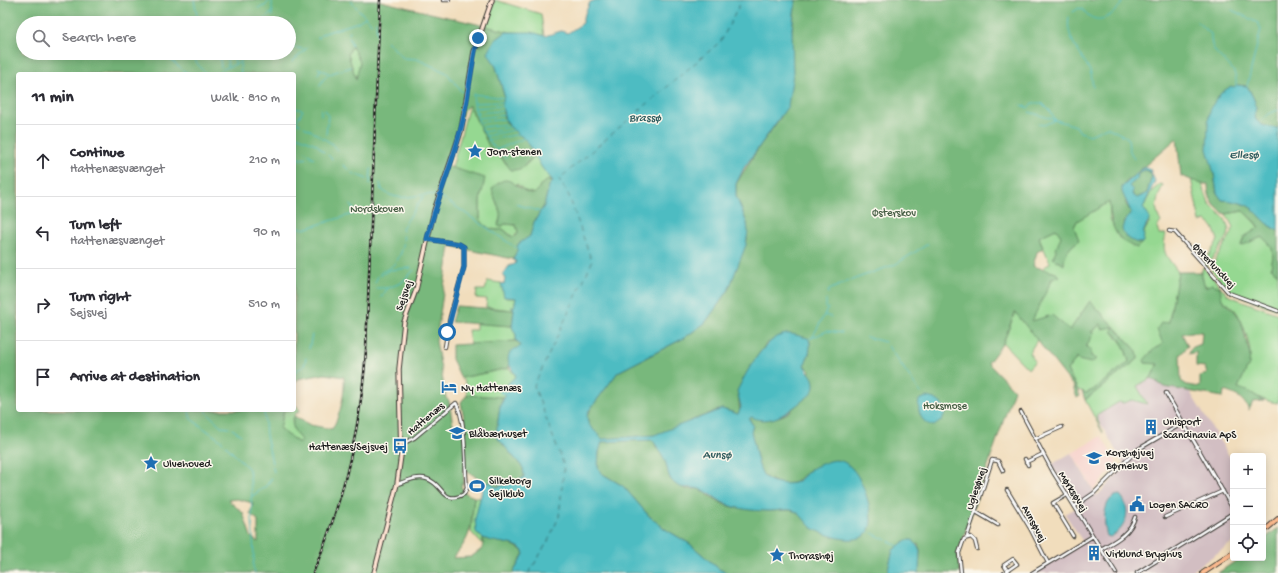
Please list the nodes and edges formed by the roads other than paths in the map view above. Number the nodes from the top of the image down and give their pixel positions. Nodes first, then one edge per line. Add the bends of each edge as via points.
1 (443, 0) edge
2 (449, 0) edge
3 (487, 0) edge
4 (492, 1) edge
5 (1169, 230) dead end
6 (427, 239) junction
7 (1278, 311) edge
8 (445, 348) dead end
9 (1166, 393) dead end
10 (1021, 412) dead end
11 (1183, 423) junction
12 (1062, 427) dead end
13 (1035, 439) junction
14 (402, 444) junction
15 (1042, 454) junction
16 (1026, 462) dead end
17 (1003, 471) dead end
18 (397, 484) junction
19 (1007, 490) dead end
20 (1223, 491) junction
21 (1067, 495) junction
22 (1230, 504) edge
23 (1075, 506) junction
24 (976, 512) junction
25 (1230, 515) edge
26 (1135, 517) dead end
27 (1165, 517) dead end
28 (1278, 520) edge
29 (998, 525) dead end
30 (1266, 530) edge
31 (1073, 536) dead end
32 (1092, 536) junction
33 (967, 537) junction
34 (977, 549) dead end
35 (1101, 549) junction
36 (1230, 557) edge
37 (1230, 557) edge
38 (1048, 563) junction
39 (1008, 572) edge
40 (374, 573) edge
41 (961, 573) edge
42 (1004, 573) edge
43 (1032, 573) edge
44 (1116, 573) edge
45 (1137, 573) edge
46 (1203, 573) edge
47 (1208, 573) edge

1 - 2 street
3 - 4 street
4 - 6 street, Sejsvej via 472,58 462,126
5 - 7 street, Østerlundvej via 1175,232 1229,293
6 - 8 street via 464,247 464,267
6 - 14 street, Sejsvej via 417,287 405,317 402,334 399,369
9 - 11 street
10 - 13 street, Mørksøvej
11 - 20 street
11 - 23 street via 1137,450 1094,493
12 - 13 street
13 - 15 street, Mørksøvej
14 - 18 street, Sejsvej
14 - 18 street, Hattenæs via 414,438 456,403 464,433 467,488 464,494 453,498 445,495 429,479 416,478
15 - 16 street
15 - 21 street, Mørksøvej
17 - 24 street, Uglesøvej via 998,461 992,460
18 - 40 street, Sejsvej
19 - 38 street, Avnsøvej
20 - 22 street
20 - 27 street
21 - 23 street, Mørksøvej
21 - 31 street via 1053,504
23 - 32 street, Mørksøvej
24 - 29 street
24 - 33 street, Uglesøvej
25 - 45 street
26 - 35 street via 1123,535
28 - 30 main road
32 - 35 street, Mørksøvej
32 - 38 street
33 - 34 street via 975,541
33 - 41 street, Uglesøvej via 959,554
35 - 44 street, Mørksøvej
36 - 46 main road
37 - 47 main road
38 - 43 street
39 - 39 street via 1017,564 1014,559 1004,565
39 - 42 street

